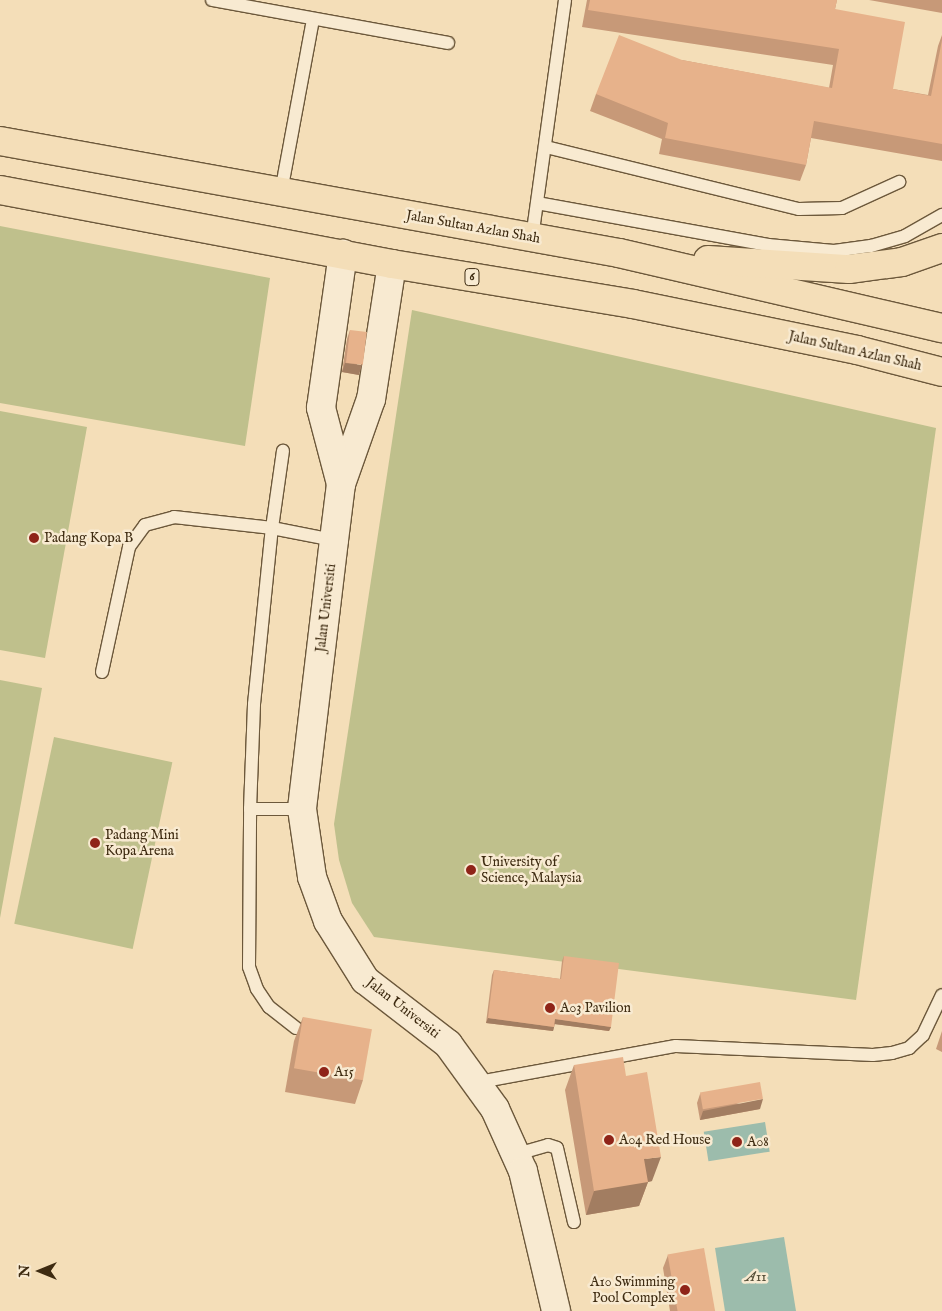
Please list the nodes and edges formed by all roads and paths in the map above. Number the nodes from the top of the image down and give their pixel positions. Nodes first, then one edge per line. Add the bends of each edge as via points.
1 (212, 0) edge
2 (565, 0) edge
3 (313, 19) junction
4 (448, 43) dead end
5 (0, 141) edge
6 (546, 147) junction
7 (900, 182) dead end
8 (0, 190) edge
9 (280, 192) junction
10 (537, 203) junction
11 (942, 215) edge
12 (532, 238) junction
13 (942, 248) edge
14 (619, 253) junction
15 (342, 254) junction
16 (392, 264) junction
17 (942, 328) edge
18 (942, 372) edge
19 (284, 451) dead end
20 (341, 484) junction
21 (272, 528) junction
22 (334, 540) junction
23 (102, 672) dead end
24 (250, 808) junction
25 (302, 808) junction
26 (942, 995) edge
27 (296, 1028) dead end
28 (479, 1082) junction
29 (517, 1154) junction
30 (574, 1222) dead end
31 (556, 1311) edge

1 - 3 lane
2 - 6 lane
3 - 4 lane
3 - 9 lane
5 - 9 highway, Jalan Sultan Azlan Shah
6 - 7 lane via 799,210 842,208
6 - 10 lane
8 - 15 highway, Jalan Sultan Azlan Shah / 6
9 - 12 highway, Jalan Sultan Azlan Shah
10 - 11 lane via 768,246 834,251 872,246 905,236
10 - 12 lane
12 - 14 highway, Jalan Sultan Azlan Shah
13 - 14 highway via 902,262 849,269
14 - 17 highway, Jalan Sultan Azlan Shah
15 - 16 highway, Jalan Sultan Azlan Shah / 6
15 - 20 street, Jalan Universiti via 320,408
16 - 18 highway, Jalan Sultan Azlan Shah / 6 via 633,304 857,350
16 - 20 street, Jalan Universiti via 371,399
19 - 21 lane
20 - 22 street, Jalan Universiti
21 - 22 lane
21 - 23 lane via 174,517 145,525 129,547
21 - 24 lane via 254,704
22 - 25 street, Jalan Universiti
24 - 25 lane
24 - 27 lane via 249,967 257,990 268,1007
25 - 28 street, Jalan Universiti via 312,877 328,921 345,952 365,980 448,1044
26 - 28 lane via 923,1035 909,1048 892,1053 873,1055 676,1046
28 - 29 street, Jalan Universiti
29 - 30 lane via 548,1145 558,1148
29 - 31 street, Jalan Universiti

